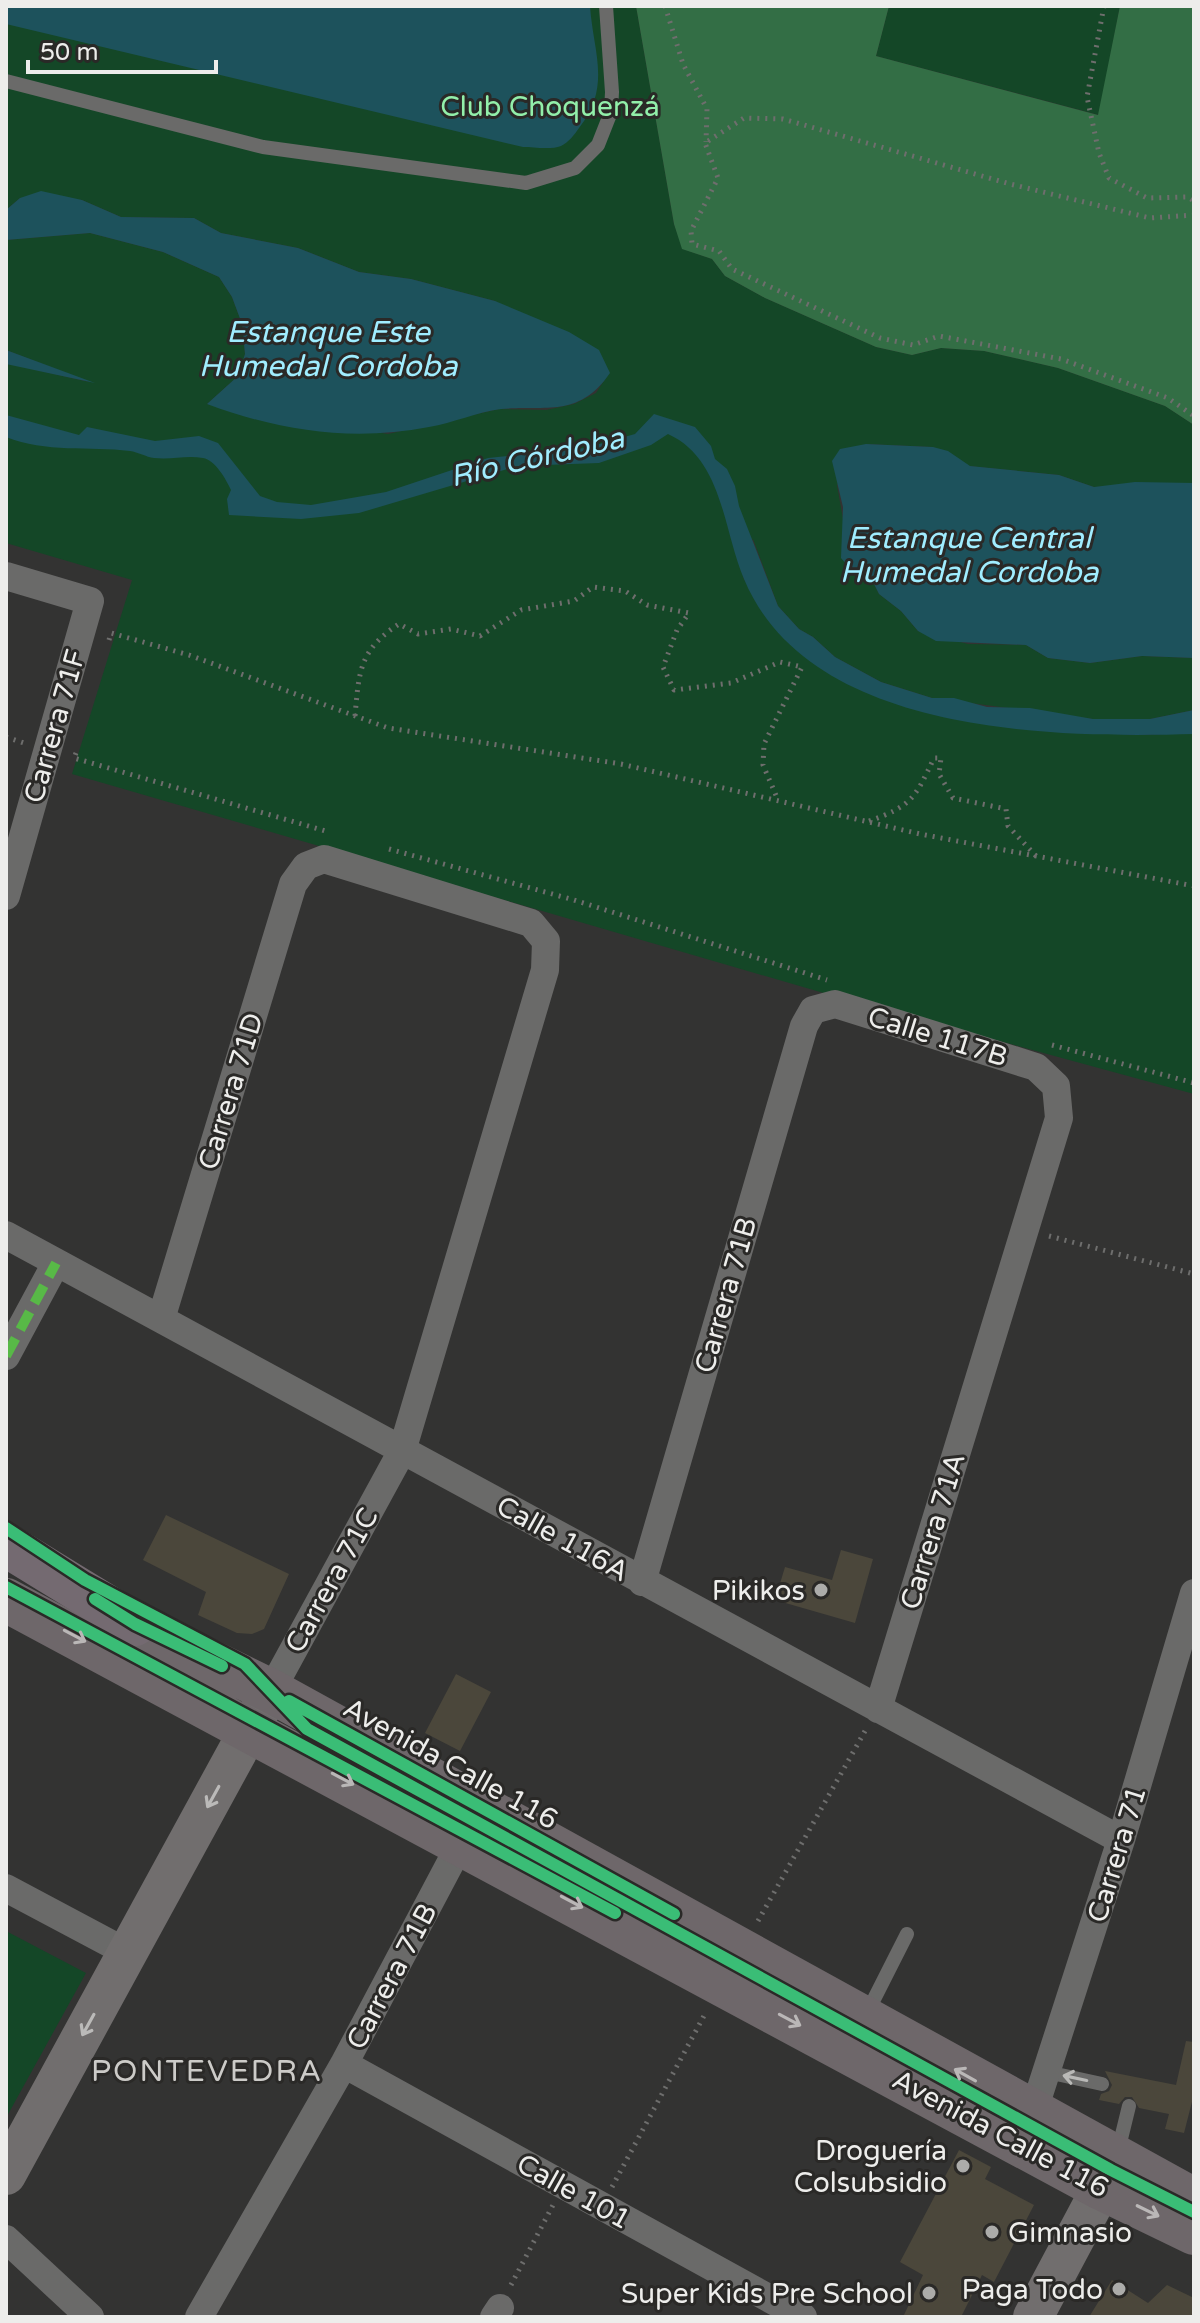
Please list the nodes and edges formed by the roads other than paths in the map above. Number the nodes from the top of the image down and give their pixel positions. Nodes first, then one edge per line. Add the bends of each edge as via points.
1 (606, 6) edge
2 (6, 81) edge
3 (6, 576) edge
4 (6, 896) edge
5 (546, 941) joint
6 (813, 1010) joint
7 (1056, 1086) joint
8 (6, 1235) edge
9 (56, 1263) junction
10 (161, 1319) junction
11 (6, 1356) edge
12 (402, 1451) junction
13 (6, 1545) edge
14 (6, 1561) edge
15 (642, 1582) junction
16 (1194, 1593) edge
17 (6, 1600) edge
18 (135, 1624) junction
19 (1184, 1663) edge
20 (271, 1691) junction
21 (878, 1709) junction
22 (250, 1729) junction
23 (1121, 1840) junction
24 (461, 1843) junction
25 (6, 1888) edge
26 (907, 1934) dead end
27 (128, 1953) junction
28 (731, 1967) junction
29 (864, 2019) junction
30 (344, 2064) junction
31 (1047, 2072) junction
32 (1102, 2084) dead end
33 (1129, 2106) dead end
34 (1033, 2113) junction
35 (1109, 2174) junction
36 (6, 2175) edge
37 (1194, 2200) edge
38 (1194, 2233) edge
39 (6, 2239) edge
40 (90, 2317) edge
41 (199, 2317) edge
42 (803, 2317) edge
43 (1033, 2317) edge

1 - 2 lane via 611,112 598,145 575,168 526,183 263,147
3 - 4 street, Carrera 71F via 90,601
5 - 10 street, Carrera 71D via 531,923 324,859 306,866 293,884
5 - 12 street, Carrera 71C via 545,970
6 - 7 street, Calle 117B via 835,1004 1036,1067
6 - 15 street, Carrera 71B via 804,1026
7 - 21 street, Carrera 71A via 1059,1118
8 - 9 street, Calle 116A
9 - 10 street, Calle 116A
9 - 11 street
10 - 12 street, Calle 116A
12 - 15 street, Calle 116A
12 - 20 street, Carrera 71C
13 - 18 highway
14 - 18 main road, Avenida Calle 116
15 - 21 street, Calle 116A
16 - 19 street, Carrera 71
17 -> 22 main road, Avenida Calle 116
18 - 20 main road, Avenida Calle 116
19 - 23 street, Carrera 71
20 - 22 street, Carrera 71C
20 - 28 main road, Avenida Calle 116
21 - 23 street, Calle 116A
22 -> 24 main road, Avenida Calle 116
22 -> 27 street, Carrera 71C
23 - 31 street, Carrera 71
24 -> 28 main road, Avenida Calle 116
24 - 30 street, Carrera 71B
25 - 27 street
26 - 29 lane
27 -> 36 street, Carrera 71C
28 - 29 main road, Avenida Calle 116
28 -> 35 main road, Avenida Calle 116
34 -> 29 main road, Avenida Calle 116
30 - 41 street, Carrera 71B
30 - 42 street, Calle 101
32 -> 31 lane
31 - 34 street, Carrera 71
33 - 35 lane
34 - 35 main road, Avenida Calle 116
35 - 37 main road, Avenida Calle 116
35 -> 38 main road, Avenida Calle 116
35 - 43 street
39 - 40 street

